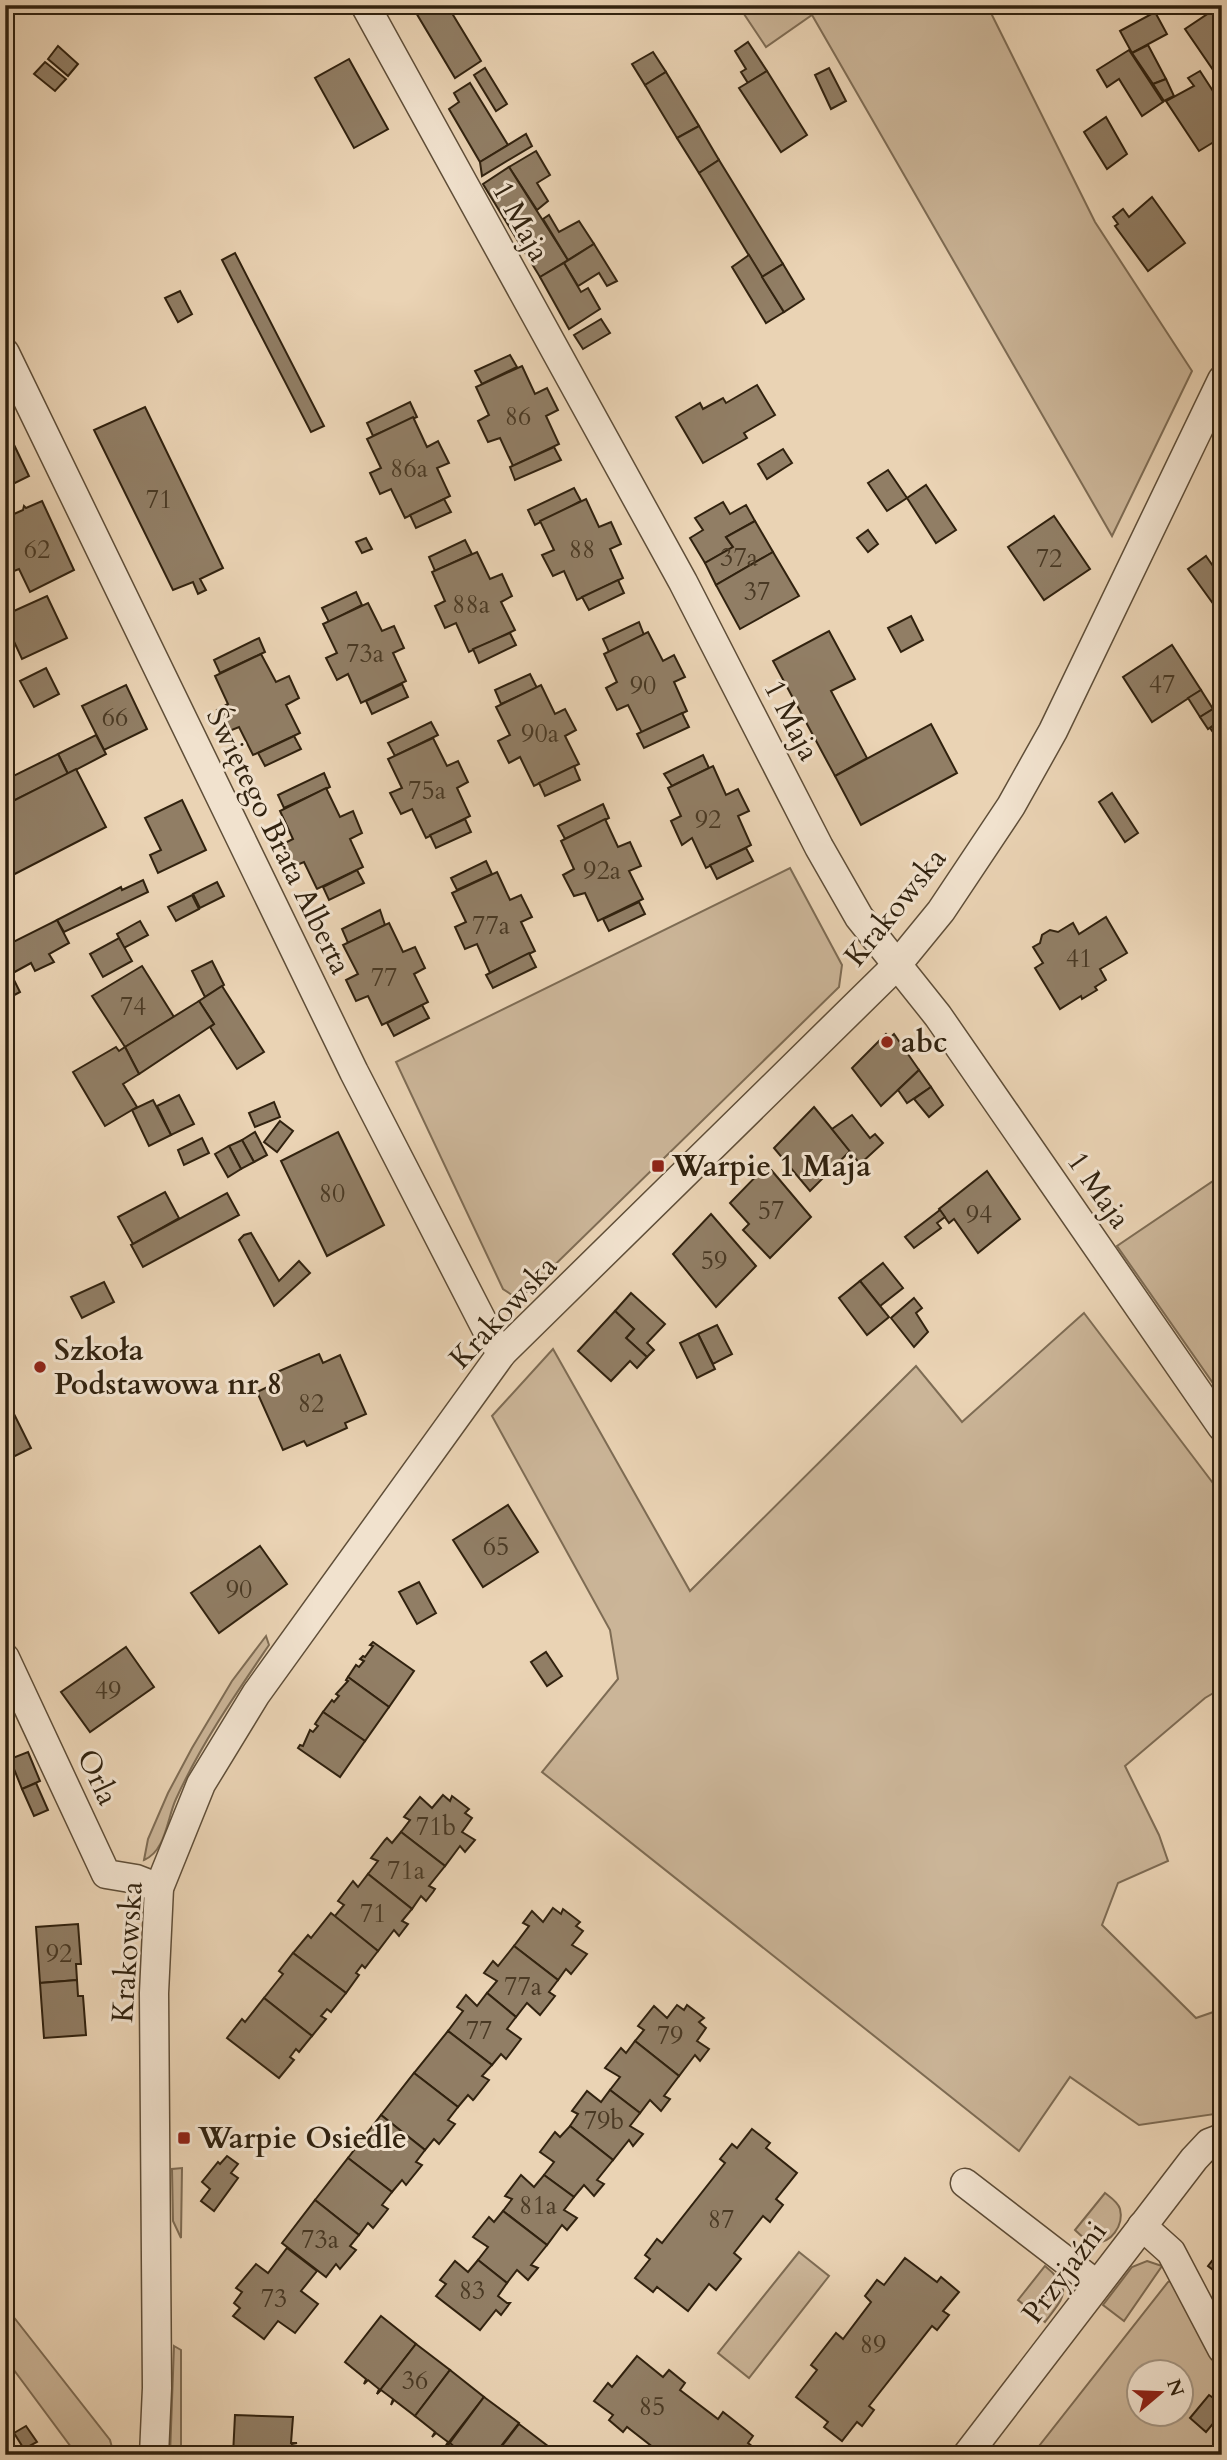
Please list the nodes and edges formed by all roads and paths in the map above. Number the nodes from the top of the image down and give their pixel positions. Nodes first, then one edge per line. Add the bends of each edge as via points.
1 (365, 5) edge
2 (5, 354) edge
3 (1222, 380) edge
4 (896, 966) junction
5 (502, 1353) junction
6 (1222, 1427) edge
7 (5, 1658) edge
8 (159, 1888) junction
9 (1222, 2138) edge
10 (965, 2183) dead end
11 (1142, 2225) junction
12 (1096, 2284) junction
13 (1222, 2349) edge
14 (154, 2455) edge
15 (967, 2455) edge

1 - 4 street, 1 Maja via 683,582 819,847 859,917
2 - 5 street, Świętego Brata Alberta via 354,1072
3 - 4 street, Krakowska via 1053,731 1011,806 941,911
4 - 5 street, Krakowska
4 - 6 street, 1 Maja via 938,1016
5 - 8 street, Krakowska via 256,1694 201,1784
7 - 8 street, Orla via 106,1874
8 - 14 street, Krakowska via 154,2006
9 - 11 street, Przyjaźni via 1209,2143 1194,2159
10 - 12 street
11 - 12 street, Przyjaźni
11 - 13 street via 1171,2252
12 - 15 street, Przyjaźni

